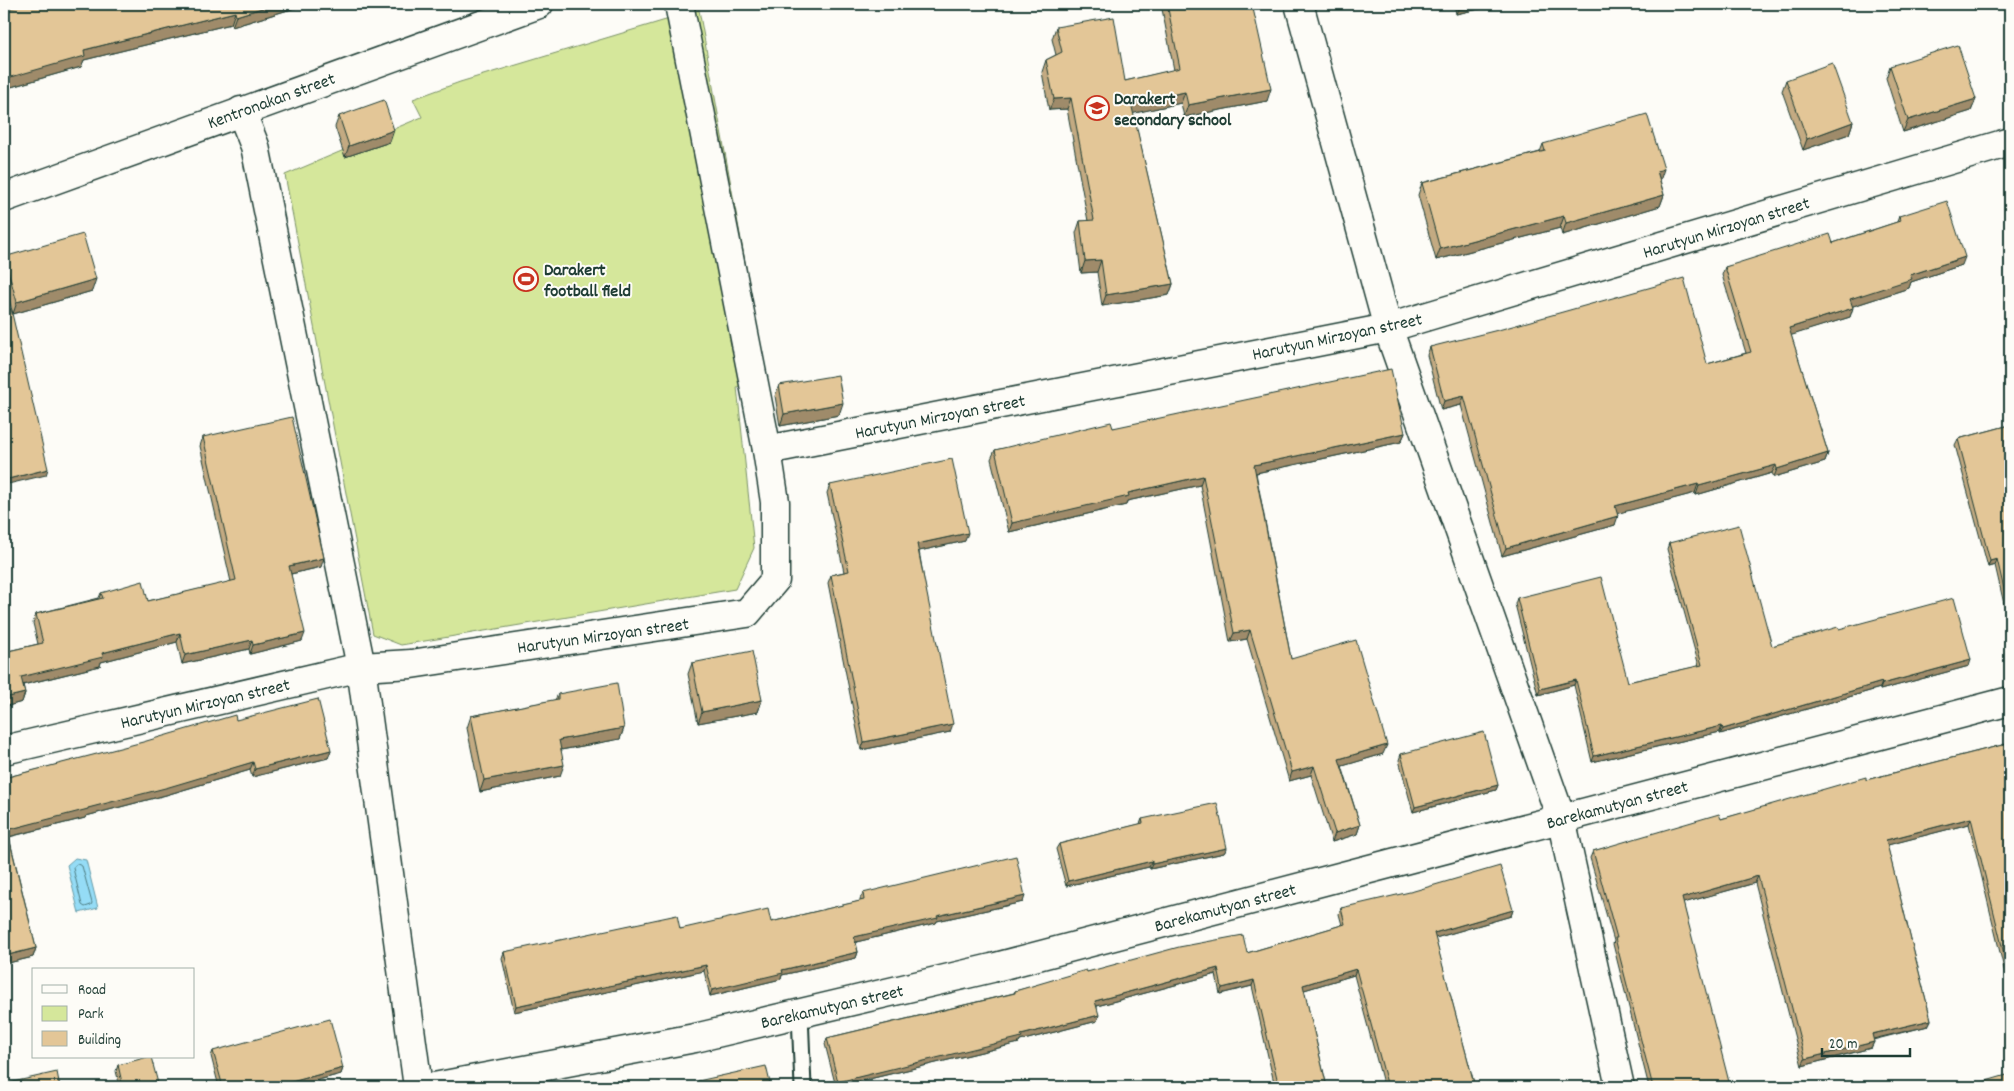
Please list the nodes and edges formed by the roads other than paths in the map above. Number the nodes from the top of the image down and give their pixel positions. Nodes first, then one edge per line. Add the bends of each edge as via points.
1 (539, 4) edge
2 (679, 4) edge
3 (1299, 4) edge
4 (241, 111) junction
5 (2010, 142) edge
6 (4, 198) edge
7 (1388, 328) junction
8 (767, 450) junction
9 (361, 667) junction
10 (2010, 701) edge
11 (4, 750) edge
12 (1562, 818) junction
13 (800, 1014) junction
14 (418, 1087) edge
15 (434, 1087) edge
16 (803, 1087) edge
17 (1620, 1087) edge

1 - 4 street, Kentronakan street
2 - 8 street
3 - 7 street
4 - 6 street, Kentronakan street
4 - 9 street via 255,146
5 - 7 street, Harutyun Mirzoyan street
7 - 8 street, Harutyun Mirzoyan street
7 - 12 street
8 - 9 street, Harutyun Mirzoyan street via 775,502 775,580 747,613 411,664
9 - 11 street, Harutyun Mirzoyan street
9 - 14 street
10 - 12 street, Barekamutyan street
12 - 13 street, Barekamutyan street via 992,968
12 - 17 street
13 - 15 street, Barekamutyan street via 695,1038
13 - 16 lane

